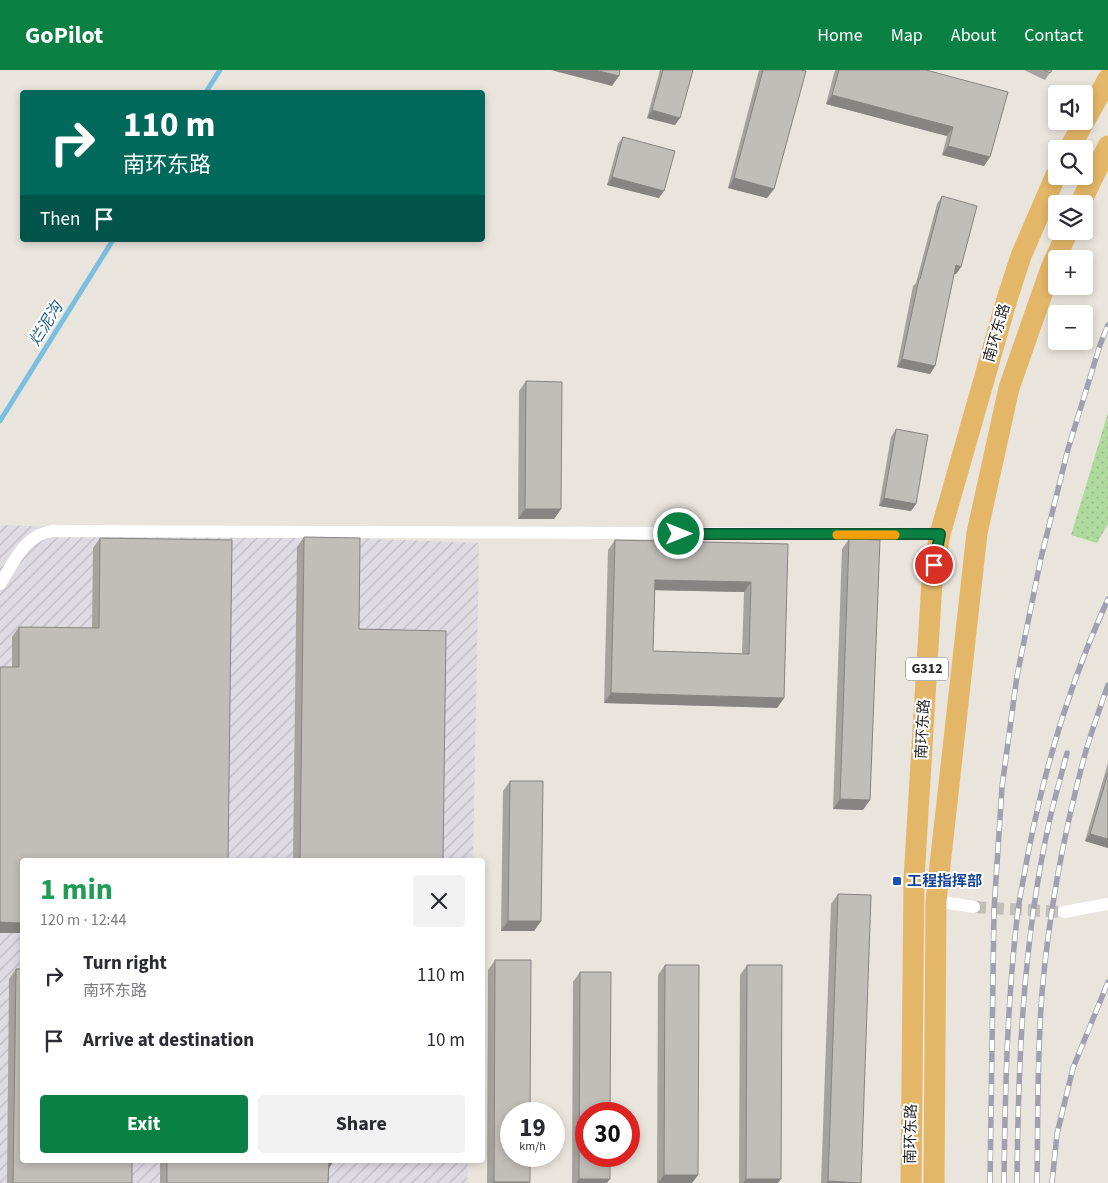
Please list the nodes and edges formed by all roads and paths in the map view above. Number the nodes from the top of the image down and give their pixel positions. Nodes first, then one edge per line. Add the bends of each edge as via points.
1 (1108, 79) edge
2 (1074, 140) edge
3 (1108, 146) edge
4 (1052, 185) edge
5 (1084, 195) edge
6 (1064, 240) edge
7 (940, 534) junction
8 (0, 584) edge
9 (936, 901) junction
10 (1108, 904) edge
11 (974, 907) tunnel mouth
12 (1064, 912) tunnel mouth
13 (911, 1183) edge
14 (934, 1183) edge

1 - 2 highway
3 - 5 highway
4 - 7 highway, 南环东路 / G312 via 1006,299
6 - 9 highway, 南环东路 / G312 via 1009,388 977,532
7 - 8 street via 53,531 35,535 28,541
7 - 13 highway, 南环东路 / G312 via 932,581 914,879
9 - 11 street
9 - 14 highway, 南环东路 / G312
10 - 12 street

